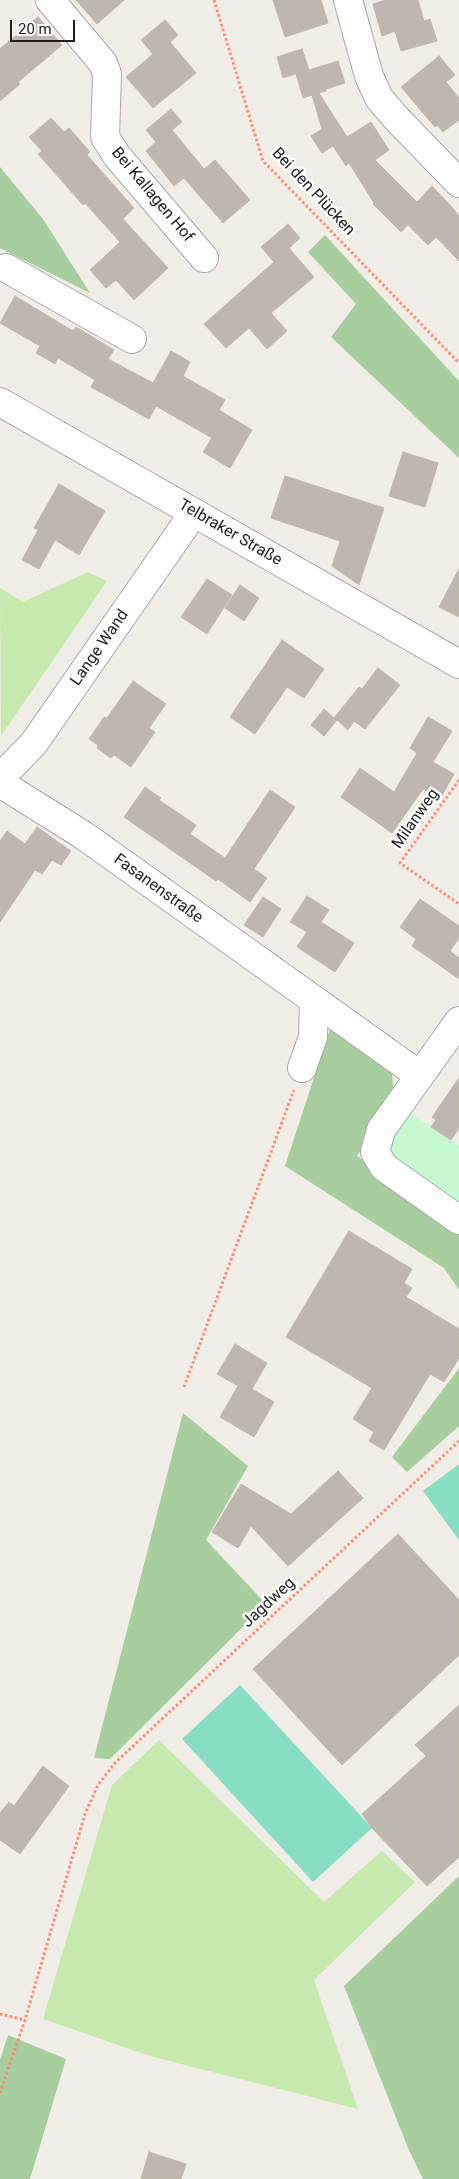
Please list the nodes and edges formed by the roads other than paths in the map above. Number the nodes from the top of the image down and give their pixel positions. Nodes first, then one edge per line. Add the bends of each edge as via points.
1 (50, 0) edge
2 (348, 0) edge
3 (458, 179) edge
4 (204, 258) dead end
5 (2, 270) edge
6 (132, 339) dead end
7 (0, 402) edge
8 (193, 512) junction
9 (459, 664) edge
10 (3, 770) edge
11 (314, 1000) junction
12 (459, 1021) edge
13 (302, 1068) road end
14 (419, 1075) junction
15 (459, 1220) edge

1 - 4 street, Bei Kallagen Hof via 103,63 107,74 105,137 117,156
2 - 3 street via 379,98
5 - 6 street
7 - 8 street, Telbraker Straße
8 - 9 street, Telbraker Straße
8 - 10 street, Lange Wand via 34,743
10 - 11 street, Fasanenstraße via 83,835
11 - 13 street via 313,1037
11 - 14 street, Fasanenstraße
12 - 14 street
14 - 15 street via 381,1130 375,1152 384,1167

